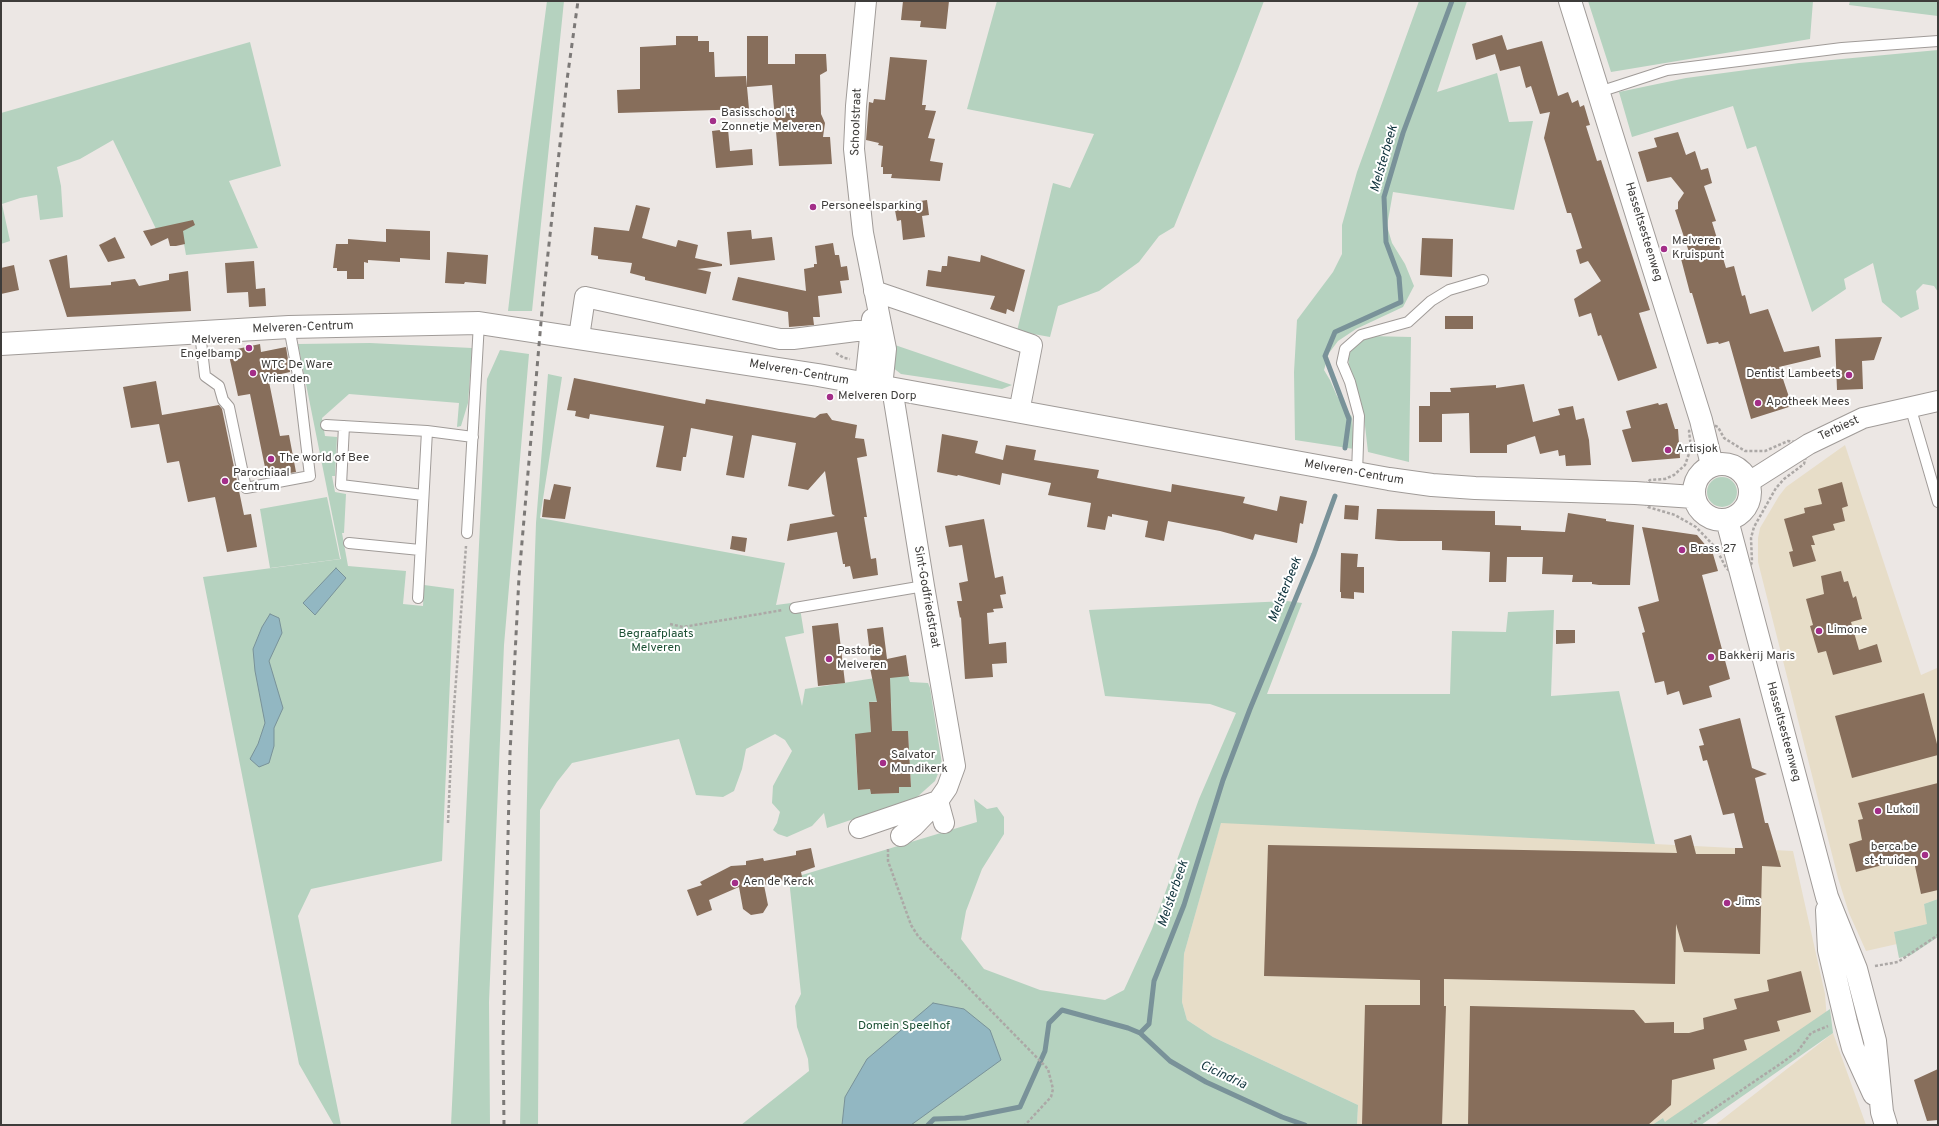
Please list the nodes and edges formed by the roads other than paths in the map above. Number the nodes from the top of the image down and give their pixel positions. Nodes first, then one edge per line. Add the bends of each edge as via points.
1 (866, 1) edge
2 (1570, 1) edge
3 (1938, 41) edge
4 (1599, 92) junction
5 (1483, 280) dead end
6 (874, 291) junction
7 (479, 323) junction
8 (289, 327) junction
9 (871, 331) junction
10 (200, 333) junction
11 (579, 337) junction
12 (1, 344) edge
13 (880, 386) junction
14 (1938, 401) edge
15 (1910, 406) junction
16 (1019, 412) junction
17 (326, 425) dead end
18 (344, 426) junction
19 (427, 432) junction
20 (473, 436) junction
21 (1712, 465) junction
22 (1357, 473) junction
23 (1749, 482) junction
24 (423, 495) junction
25 (1694, 497) junction
26 (1938, 502) edge
27 (1727, 520) junction
28 (467, 533) road end
29 (349, 543) dead end
30 (420, 550) junction
31 (924, 586) junction
32 (418, 598) dead end
33 (795, 608) road end
34 (938, 801) junction
35 (944, 823) dead end
36 (860, 828) dead end
37 (901, 836) road end
38 (1827, 897) junction
39 (1884, 1118) edge

1 - 6 street, Schoolstraat via 854,149 863,233
2 - 4 main road, Hasseltsesteenweg
3 - 4 lane via 1842,48 1668,70
4 - 21 main road, Hasseltsesteenweg via 1701,420
5 - 22 lane via 1449,290 1408,322 1361,335 1346,349 1342,363 1359,416
6 - 9 street, Schoolstraat
6 - 13 street, Schoolstraat via 886,349
6 - 16 street via 1032,345
7 - 8 main road, Melveren-Centrum
7 - 11 main road, Melveren-Centrum
7 - 20 lane
8 - 10 main road, Melveren-Centrum
8 - 10 lane via 298,375 310,476 246,488 229,407 223,400 219,386 205,376
9 - 11 street via 780,339 585,297
9 - 13 street, Schoolstraat
10 - 12 main road, Melveren-Centrum
11 - 13 main road, Melveren-Centrum
13 - 16 main road, Melveren-Centrum
13 - 31 street, Sint-Godfriedstraat
14 - 15 street, Terbiest
15 - 23 street, Terbiest via 1863,418 1809,444
15 - 26 lane
16 - 22 main road, Melveren-Centrum
17 - 18 lane
18 - 19 lane
18 - 24 lane via 341,485
19 - 20 lane
19 - 24 lane
20 - 28 lane
21 - 23 main road via 1721,463 1738,468
21 - 25 main road via 1705,468 1697,478 1693,489
22 - 25 main road, Melveren-Centrum via 1432,485
23 - 27 main road via 1750,492 1746,506 1736,517
24 - 30 lane
25 - 27 main road via 1706,515 1718,520
27 - 38 main road, Hasseltsesteenweg
29 - 30 lane
30 - 32 lane
31 - 33 lane
31 - 34 street, Sint-Godfriedstraat via 955,766 947,788
34 - 35 street
34 - 36 street
34 - 37 street, Sint-Godfriedstraat
38 - 39 main road, Hasseltsesteenweg via 1850,950 1863,998 1874,1041
38 - 39 main road, Hasseltsesteenweg via 1829,950 1846,1022 1853,1048

